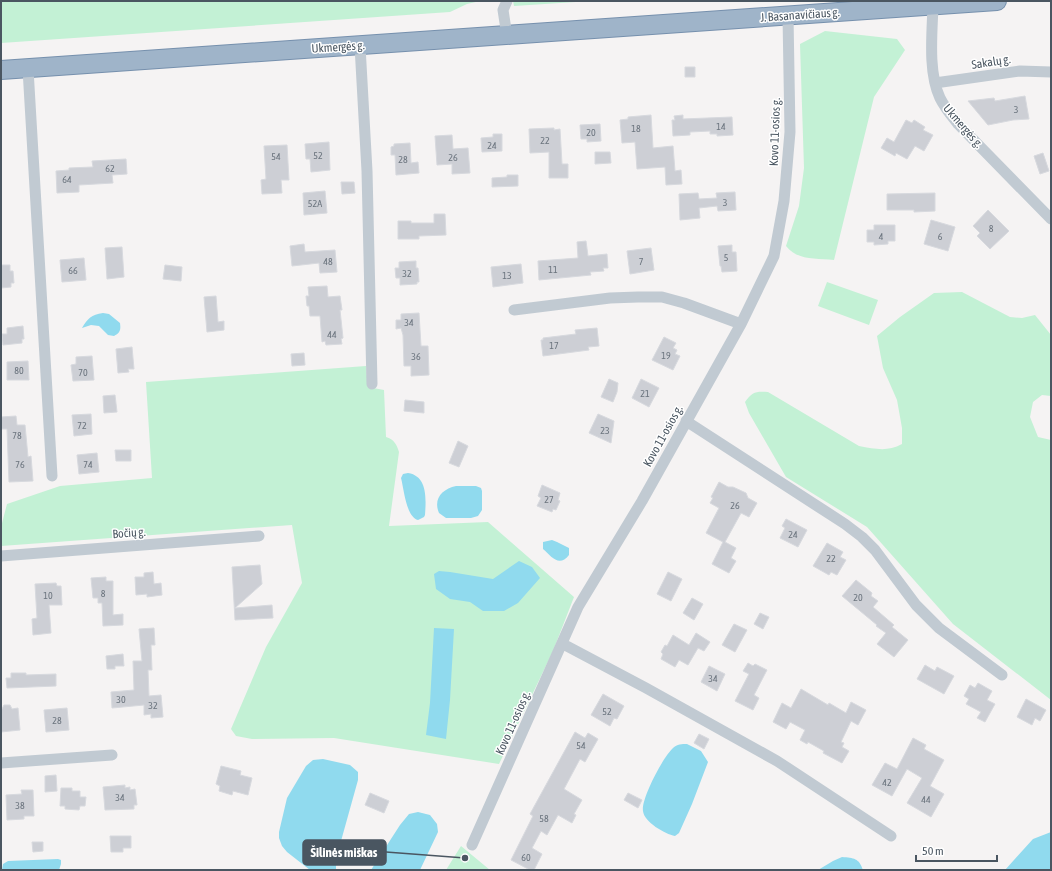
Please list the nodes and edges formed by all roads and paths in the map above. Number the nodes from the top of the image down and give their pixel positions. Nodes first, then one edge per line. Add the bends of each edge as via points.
1 (507, 1) edge
2 (997, 1) edge
3 (953, 3) edge
4 (933, 6) junction
5 (788, 16) junction
6 (676, 24) joint
7 (507, 36) junction
8 (360, 46) junction
9 (28, 68) junction
10 (1, 70) edge
11 (1051, 72) edge
12 (936, 84) junction
13 (1051, 219) edge
14 (514, 310) dead end
15 (741, 324) junction
16 (372, 384) dead end
17 (686, 421) junction
18 (52, 476) dead end
19 (259, 536) dead end
20 (1, 556) edge
21 (562, 644) junction
22 (1002, 675) dead end
23 (112, 755) dead end
24 (1, 763) edge
25 (891, 836) dead end
26 (472, 845) dead end

1 - 7 street via 503,10
2 - 3 highway, J. Basanavičiaus g.
3 - 4 highway, J. Basanavičiaus g.
4 - 5 highway, J. Basanavičiaus g.
4 - 12 street, Ukmergės g. via 933,64
5 - 6 highway, J. Basanavičiaus g.
5 - 15 street, Kovo 11-osios g. via 790,132 784,202 774,256
6 - 7 highway, Ukmergės g.
7 - 8 highway, Ukmergės g.
8 - 9 highway, Ukmergės g.
8 - 16 street via 367,171
9 - 10 highway, Ukmergės g.
9 - 18 street
11 - 12 street, Sakalų g. via 1020,71
12 - 13 street, Ukmergės g. via 946,110
14 - 15 street via 610,298 662,297
15 - 17 street, Kovo 11-osios g.
17 - 21 street, Kovo 11-osios g. via 642,501 578,607
17 - 22 street via 862,537 875,550 916,605 939,628
19 - 20 street, Bočių g.
21 - 25 street via 777,761
21 - 26 street, Kovo 11-osios g.
23 - 24 street

